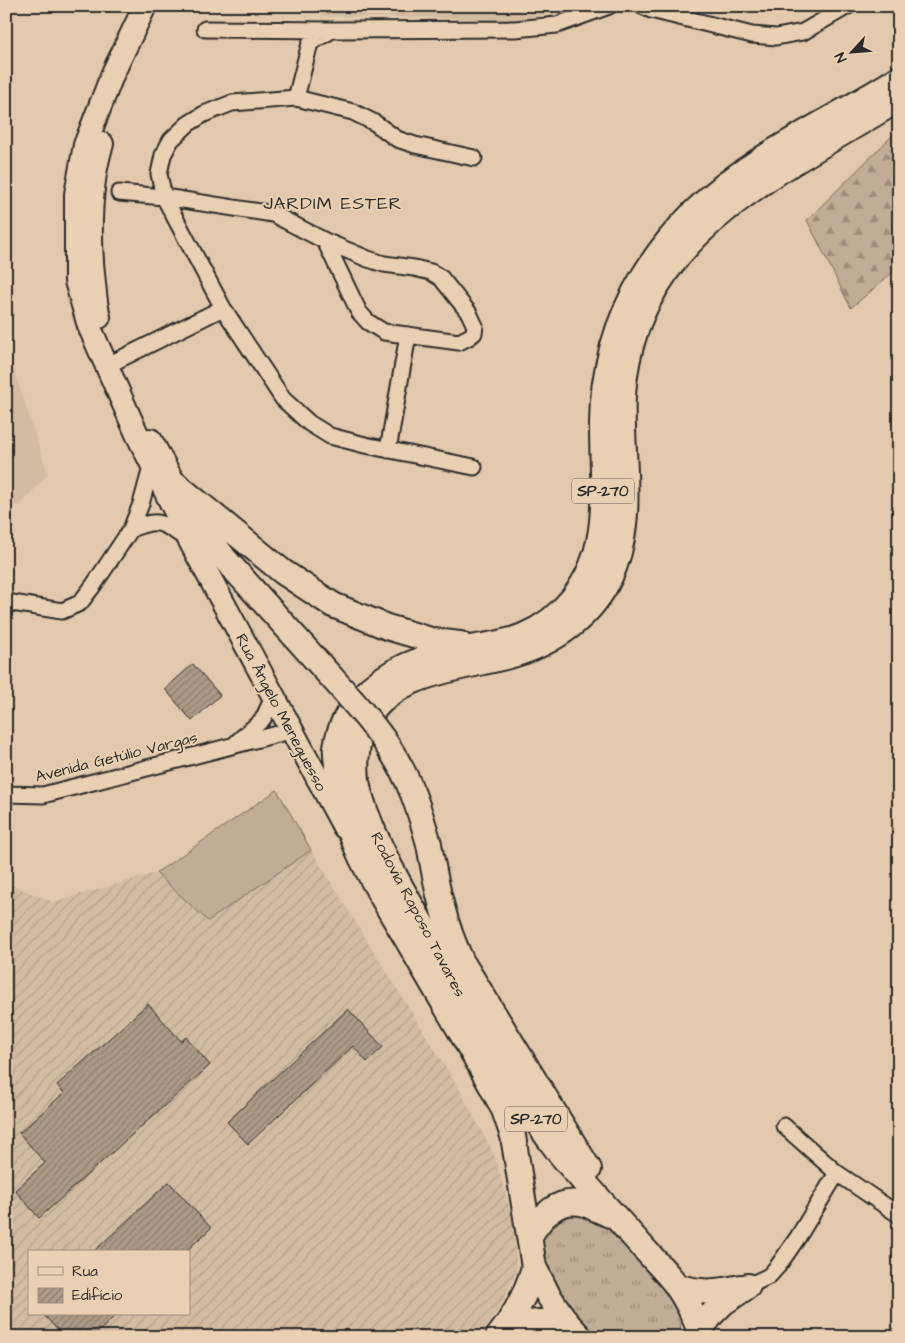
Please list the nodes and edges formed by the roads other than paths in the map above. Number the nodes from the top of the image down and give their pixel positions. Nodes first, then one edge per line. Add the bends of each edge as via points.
1 (145, 6) edge
2 (161, 6) edge
3 (609, 6) edge
4 (642, 6) edge
5 (848, 6) edge
6 (205, 29) dead end
7 (332, 30) junction
8 (899, 78) edge
9 (296, 98) junction
10 (899, 99) edge
11 (474, 158) dead end
12 (119, 193) dead end
13 (164, 197) junction
14 (325, 241) junction
15 (223, 308) junction
16 (408, 335) junction
17 (111, 364) junction
18 (388, 450) junction
19 (151, 452) junction
20 (474, 467) dead end
21 (173, 482) junction
22 (131, 529) junction
23 (191, 543) junction
24 (6, 602) edge
25 (484, 646) junction
26 (274, 695) junction
27 (293, 730) junction
28 (234, 745) junction
29 (6, 794) edge
30 (373, 881) junction
31 (784, 1126) dead end
32 (837, 1173) junction
33 (613, 1213) junction
34 (899, 1214) edge
35 (529, 1237) junction
36 (534, 1267) junction
37 (676, 1286) junction
38 (748, 1286) junction
39 (574, 1330) edge
40 (695, 1330) edge
41 (502, 1332) edge

1 - 17 main road via 85,145 76,194 76,281 89,326
2 - 17 main road via 122,78 98,157 90,226 92,269 97,310
3 - 7 street via 557,25 515,29
4 - 5 street via 752,35 776,37 803,32
6 - 7 street
7 - 9 street via 310,43
8 - 25 highway, Rodovia Raposo Tavares / SP-270 via 755,163 717,192 660,249 628,304 615,333 607,366 602,424 603,524 599,550 589,573 575,596 543,625 525,635
9 - 11 street via 353,112 397,139
9 - 13 street via 232,103 188,124 171,140 163,155 159,174
10 - 33 highway, Rodovia Raposo Tavares / SP-270 via 744,194 706,226 674,260 652,295 636,327 627,362 623,398 626,511 623,539 615,568 601,594 582,617 562,634 539,646 434,673 395,691 376,707 364,726 358,747 359,792 373,830 398,880 520,1096 556,1148
12 - 13 street
13 - 14 street via 273,214
13 - 15 street
14 - 16 street via 359,312 384,332
14 - 16 street via 384,264 436,275 469,313 475,326 469,337 459,342
15 - 17 street
15 - 18 street via 283,399 309,423 330,436
16 - 18 street
17 - 19 main road
17 - 19 main road via 132,424
18 - 20 street
19 - 21 highway
19 - 22 street via 141,504
19 - 23 main road, Rua Ângelo Meneguesso
21 - 25 highway via 284,572 333,605 434,642
21 - 33 highway, bridge via 190,512 224,558 343,690 390,748 422,815 451,940
22 - 23 street via 158,522
22 - 24 street via 93,586 74,607 62,611
23 - 26 main road, Rua Ângelo Meneguesso / SP-270
25 - 30 highway, Rodovia Raposo Tavares / SP-270 via 403,666 370,687 349,709 336,747 339,787 349,828
26 - 27 main road, Rua Ângelo Meneguesso / SP-270
26 - 28 street, Avenida Getúlio Vargas via 263,719
27 - 28 street, Avenida Getúlio Vargas
27 - 30 main road, Rua Ângelo Meneguesso / SP-270
28 - 29 street, Avenida Getúlio Vargas via 43,795
30 - 35 highway, Rodovia Raposo Tavares / SP-270 via 504,1110 513,1136
31 - 32 street
32 - 34 street
32 - 38 street via 778,1266 769,1276
33 - 35 highway via 569,1203 552,1209
33 - 37 highway, Rodovia Raposo Tavares / SP-270
35 - 36 highway, Rodovia Raposo Tavares / SP-270
36 - 39 highway, Rodovia Raposo Tavares / SP-270 via 548,1295
36 - 41 highway via 527,1292
37 - 38 highway via 703,1292
37 - 40 highway, Rodovia Raposo Tavares / SP-270
38 - 40 highway via 723,1303
39 - 41 highway via 542,1321 522,1322

